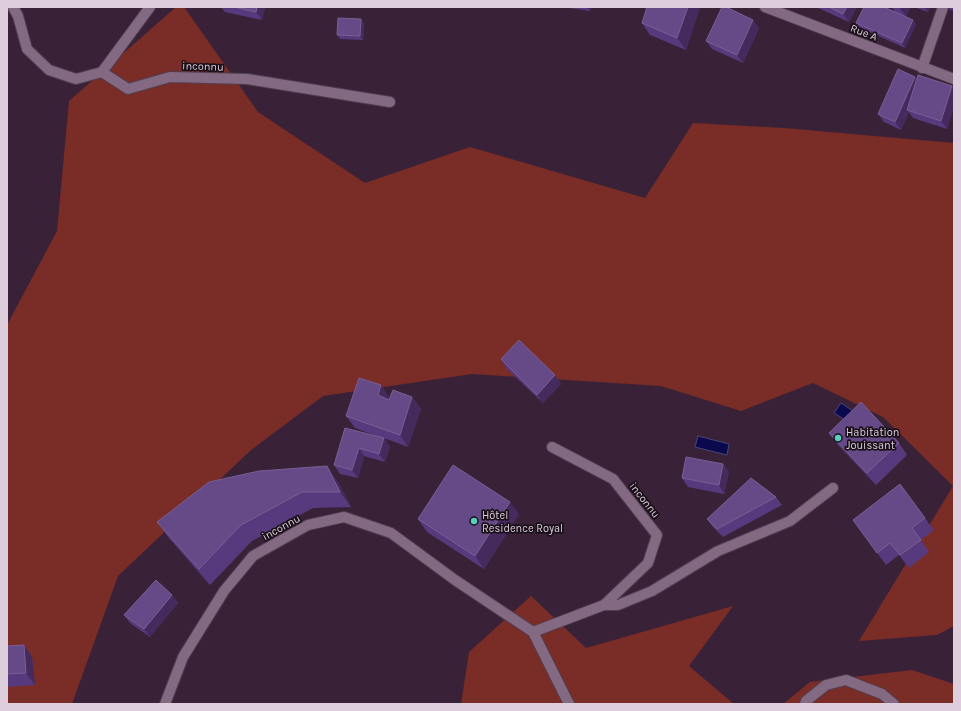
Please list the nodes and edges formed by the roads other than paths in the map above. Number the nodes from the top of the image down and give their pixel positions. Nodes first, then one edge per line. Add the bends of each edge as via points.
1 (13, 7) edge
2 (150, 7) edge
3 (765, 7) edge
4 (943, 7) edge
5 (922, 68) junction
6 (102, 72) junction
7 (954, 79) edge
8 (390, 102) dead end
9 (552, 447) dead end
10 (833, 488) dead end
11 (604, 605) junction
12 (533, 632) junction
13 (165, 704) edge
14 (569, 704) edge
15 (805, 704) edge
16 (894, 704) edge

1 - 6 street via 27,49 49,70 76,79
2 - 6 street
3 - 5 street, Rue A
4 - 5 street
5 - 7 street, Rue A
6 - 8 street, inconnu via 128,89 170,77 247,79
9 - 11 street, inconnu via 613,479 657,534 648,563
10 - 11 street via 790,521 718,551 652,591 618,605
11 - 12 street, inconnu
12 - 13 street, inconnu via 391,533 344,517 308,525 253,556 224,591 184,657
12 - 14 street, inconnu
15 - 16 street via 806,700 826,685 846,680 882,694

